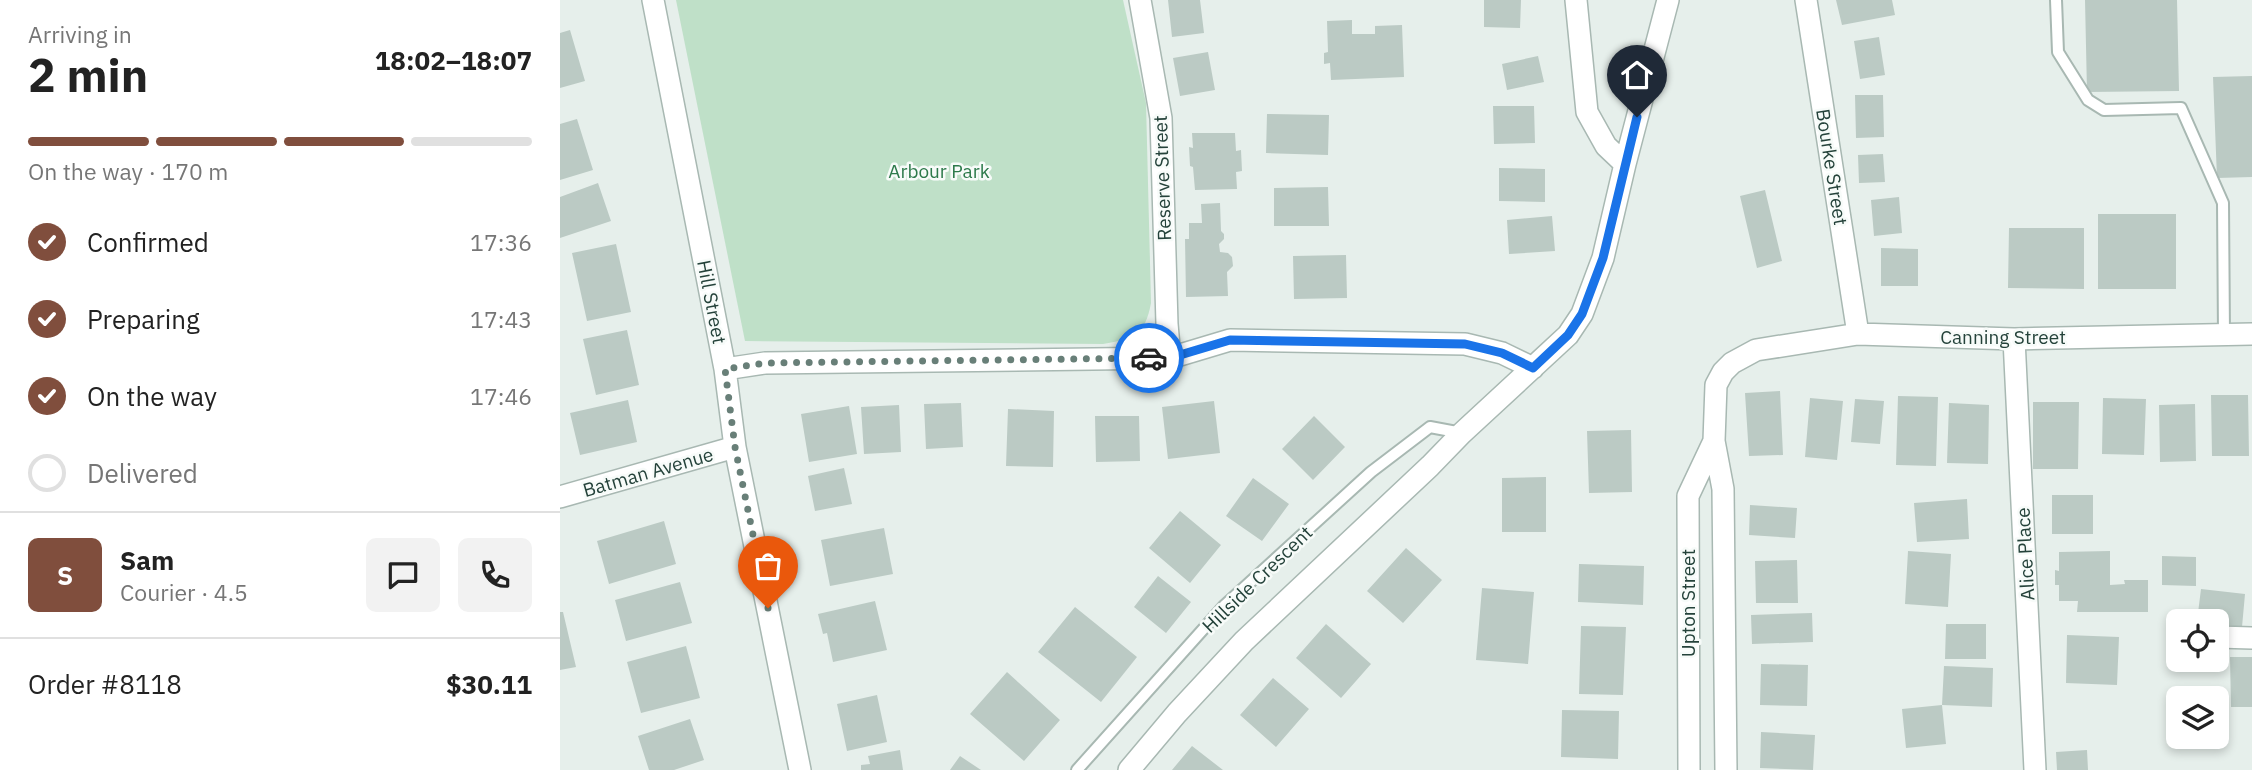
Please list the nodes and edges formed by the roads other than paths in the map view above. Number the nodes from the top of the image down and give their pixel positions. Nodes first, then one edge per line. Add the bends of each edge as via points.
1 (653, 0) edge
2 (1140, 0) edge
3 (1576, 0) edge
4 (1668, 0) edge
5 (1806, 0) edge
6 (2056, 0) edge
7 (1625, 164) junction
8 (1858, 334) junction
9 (2252, 334) edge
10 (2224, 335) junction
11 (2014, 339) junction
12 (1756, 350) joint
13 (1170, 358) junction
14 (1533, 368) junction
15 (725, 369) junction
16 (1462, 433) junction
17 (1714, 441) junction
18 (735, 447) junction
19 (560, 497) edge
20 (2229, 637) edge
21 (2252, 638) edge
22 (800, 770) edge
23 (1077, 770) edge
24 (1129, 770) edge
25 (1689, 770) edge
26 (1726, 770) edge
27 (2035, 770) edge

1 - 15 street, Hill Street
2 - 13 street, Reserve Street via 1161,118
3 - 7 street via 1587,112 1606,146
4 - 7 street, Hillside Crescent
5 - 8 street, Bourke Street
6 - 10 lane via 2058,52 2088,100 2104,110 2181,108 2224,203
7 - 14 street, Hillside Crescent via 1603,258 1582,314 1568,335
8 - 11 street, Canning Street
8 - 12 street, Canning Street
9 - 10 street, Canning Street
10 - 11 street, Canning Street
11 - 27 street, Alice Place
12 - 17 street, Upton Street via 1732,363 1716,385
13 - 14 street via 1230,340 1465,344 1502,353
13 - 15 street via 765,363
14 - 16 street, Hillside Crescent
15 - 18 street, Hill Street
16 - 23 lane, Hillside Crescent via 1430,427 1371,472 1224,606
16 - 24 street, Hillside Crescent via 1244,641
17 - 25 street, Upton Street via 1688,496
17 - 26 street, Upton Street via 1723,489
18 - 19 street, Batman Avenue
18 - 22 street, Hill Street
20 - 21 street

